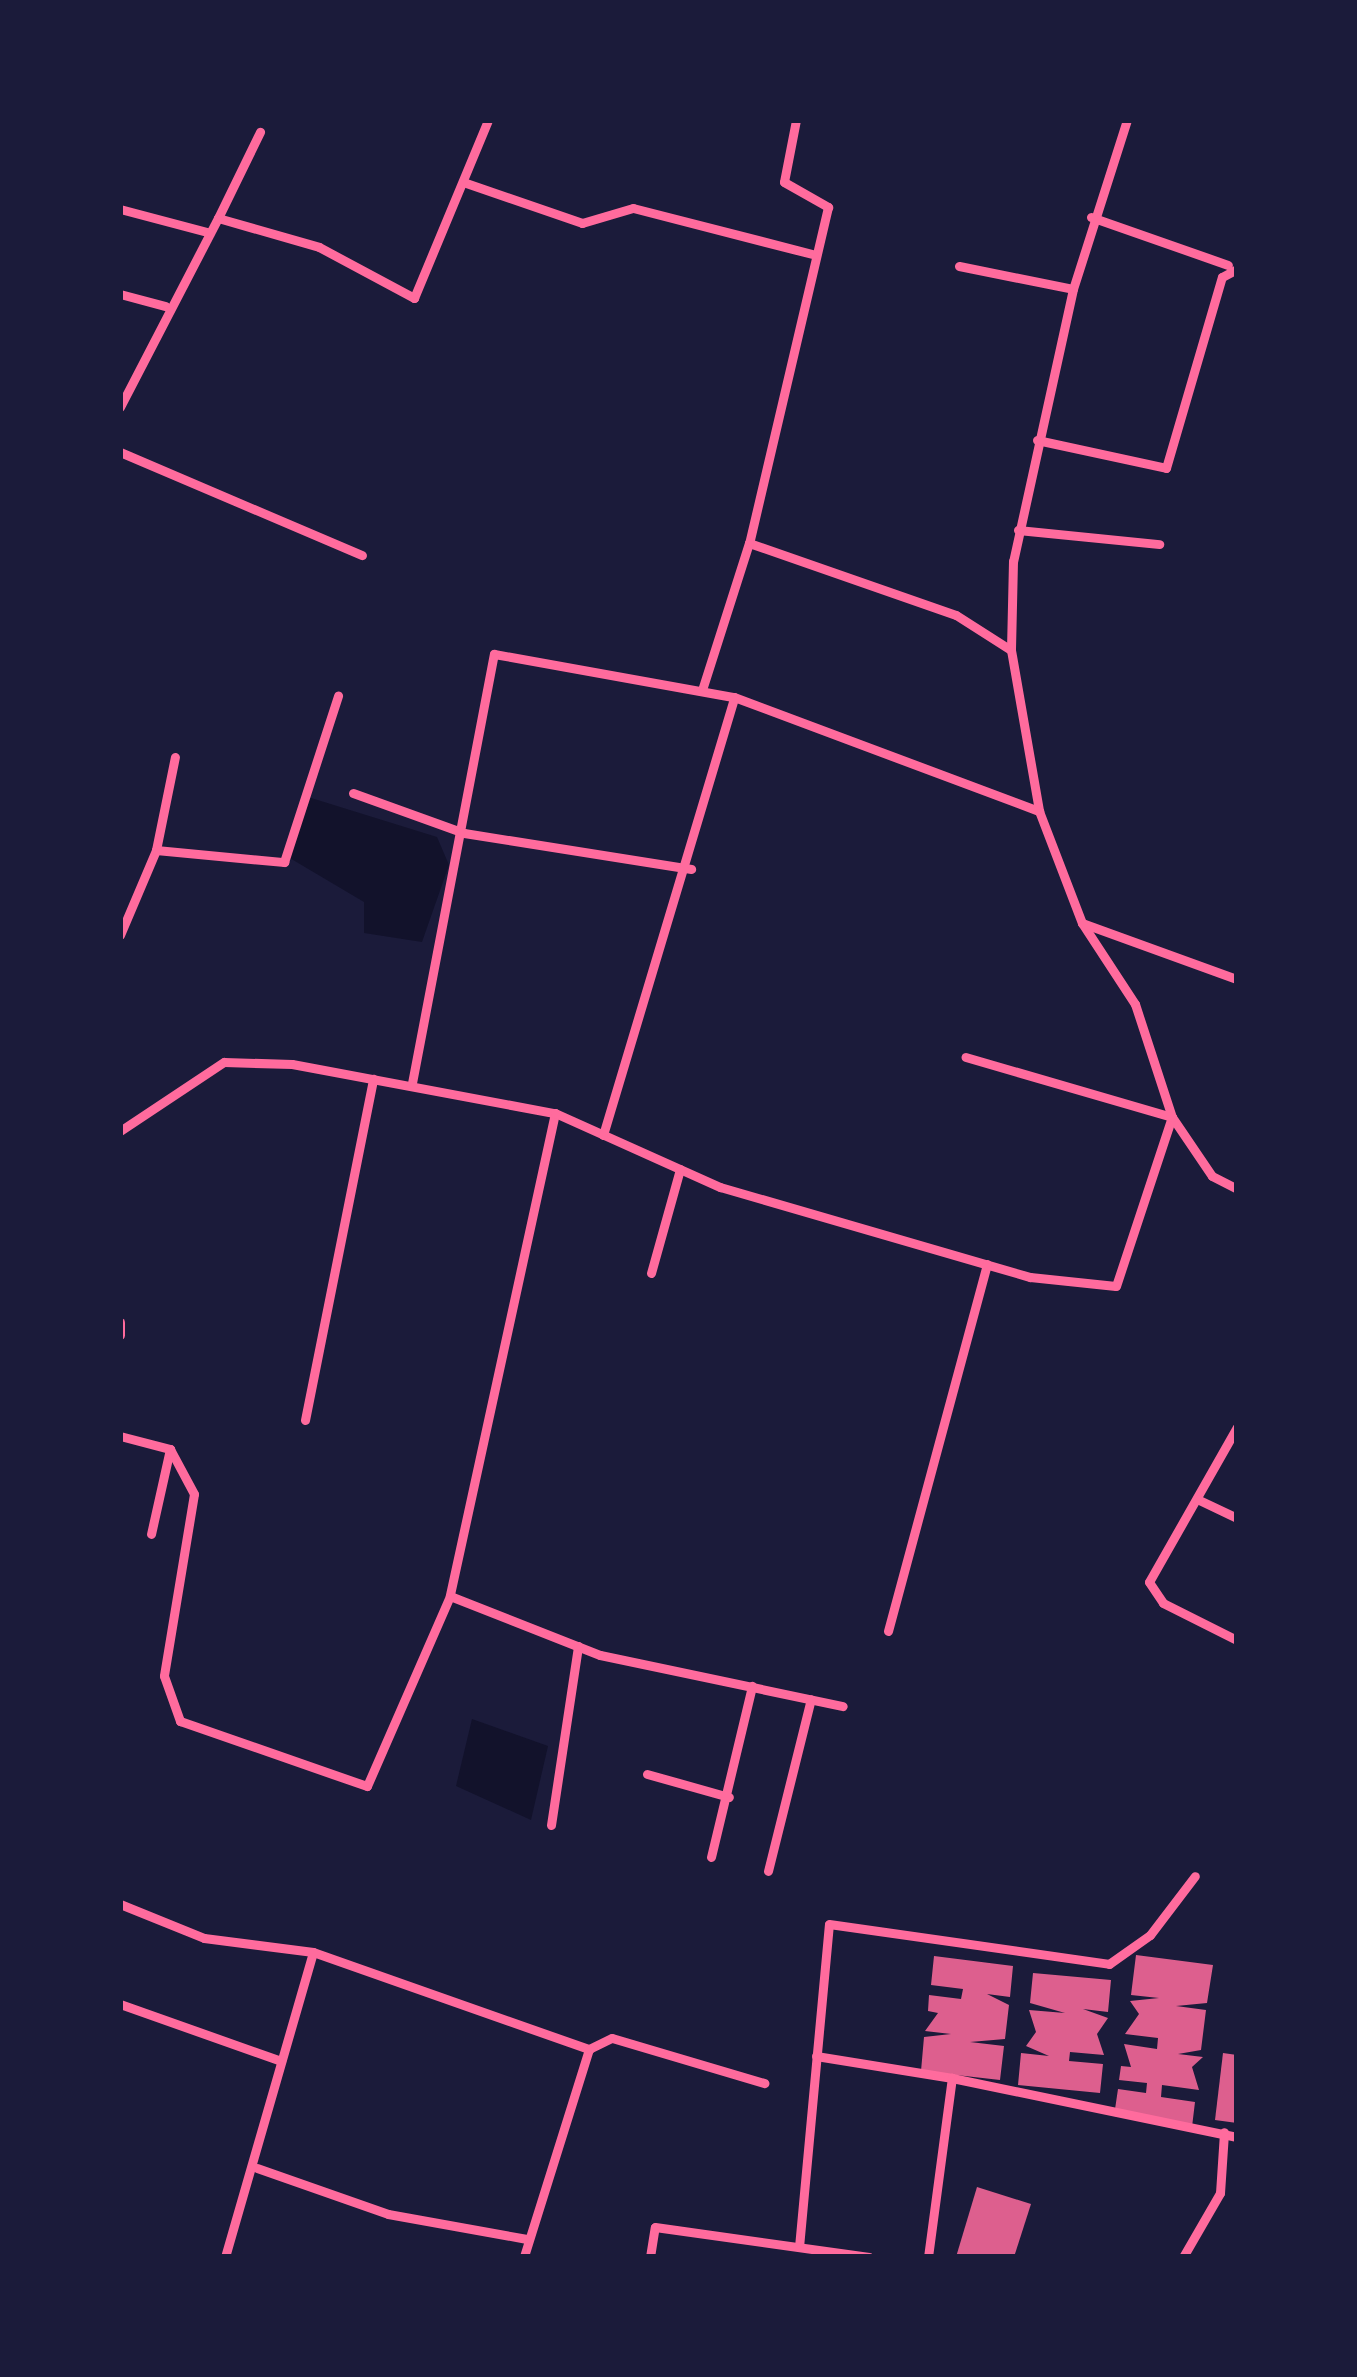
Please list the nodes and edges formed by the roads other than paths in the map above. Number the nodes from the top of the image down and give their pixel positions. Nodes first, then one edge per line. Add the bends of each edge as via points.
1 (488, 120) edge
2 (796, 120) edge
3 (1127, 120) edge
4 (260, 132) dead end
5 (466, 183) junction
6 (120, 208) edge
7 (1091, 217) junction
8 (218, 218) junction
9 (207, 232) junction
10 (816, 255) junction
11 (958, 266) dead end
12 (1232, 267) edge
13 (1073, 289) junction
14 (120, 294) edge
15 (165, 306) junction
16 (120, 407) edge
17 (1037, 440) junction
18 (120, 452) edge
19 (1018, 530) junction
20 (749, 543) junction
21 (1159, 544) dead end
22 (362, 555) dead end
23 (1011, 650) junction
24 (702, 690) junction
25 (338, 696) dead end
26 (734, 697) junction
27 (175, 757) dead end
28 (353, 793) dead end
29 (1039, 811) junction
30 (464, 832) junction
31 (156, 850) junction
32 (691, 869) junction
33 (1082, 923) junction
34 (120, 935) edge
35 (1237, 979) edge
36 (965, 1057) dead end
37 (373, 1079) junction
38 (412, 1083) junction
39 (555, 1113) junction
40 (1172, 1117) junction
41 (120, 1130) edge
42 (603, 1135) junction
43 (680, 1169) junction
44 (1237, 1190) edge
45 (987, 1264) junction
46 (651, 1273) dead end
47 (120, 1322) edge
48 (120, 1335) edge
49 (305, 1420) dead end
50 (1237, 1427) edge
51 (120, 1436) edge
52 (170, 1449) junction
53 (1197, 1499) junction
54 (1237, 1518) edge
55 (151, 1534) dead end
56 (450, 1596) junction
57 (888, 1631) dead end
58 (1237, 1640) edge
59 (578, 1646) junction
60 (752, 1686) junction
61 (811, 1699) junction
62 (843, 1706) dead end
63 (647, 1774) dead end
64 (729, 1797) junction
65 (551, 1825) dead end
66 (711, 1857) dead end
67 (767, 1871) dead end
68 (1196, 1876) dead end
69 (120, 1904) edge
70 (313, 1952) junction
71 (120, 2004) edge
72 (589, 2049) junction
73 (816, 2056) junction
74 (281, 2061) junction
75 (952, 2078) junction
76 (764, 2083) dead end
77 (1223, 2134) junction
78 (1237, 2137) edge
79 (257, 2168) junction
80 (526, 2239) junction
81 (799, 2247) junction
82 (225, 2257) edge
83 (524, 2257) edge
84 (650, 2257) edge
85 (869, 2257) edge
86 (928, 2257) edge
87 (1183, 2257) edge

1 - 5 street
2 - 10 street via 784,182 826,199
3 - 7 street
4 - 8 street
5 - 8 street via 414,298 319,247
5 - 10 street via 582,223 632,208
6 - 9 street
7 - 12 street
7 - 13 street
8 - 9 street
9 - 15 street
10 - 20 street
11 - 13 street
12 - 17 street via 1166,468
13 - 17 street
14 - 15 street
15 - 16 street
17 - 19 street
18 - 22 street
19 - 21 street
19 - 23 street
20 - 23 street via 956,615
20 - 24 street
23 - 29 street
24 - 26 street
24 - 30 street via 494,654
25 - 31 street via 284,862
26 - 29 street
26 - 32 street
27 - 31 street
28 - 30 street
29 - 33 street
30 - 32 street
30 - 38 street
31 - 34 street
32 - 42 street
33 - 35 street
33 - 40 street via 1135,1004
36 - 40 street
37 - 38 street
37 - 41 street via 224,1062
37 - 49 street
38 - 39 street
39 - 42 street
39 - 56 street
40 - 44 street via 1212,1176
40 - 45 street via 1116,1286
42 - 43 street
43 - 45 street
43 - 46 street
45 - 57 street
47 - 48 street
50 - 53 street
51 - 52 street
52 - 55 street
52 - 56 street via 194,1494 164,1676 180,1721 367,1786
53 - 54 street
53 - 58 street via 1149,1582 1163,1603
56 - 59 street
59 - 60 street
59 - 65 street
60 - 61 street
60 - 64 street
61 - 62 street
61 - 67 street
63 - 64 street
64 - 66 street
68 - 73 street via 1150,1935 1109,1964 829,1924
69 - 70 street via 204,1938
70 - 72 street
70 - 74 street
71 - 74 street
72 - 76 street via 612,2038
72 - 80 street
73 - 75 street
73 - 81 street
74 - 79 street
75 - 77 street
75 - 86 street
77 - 78 street
77 - 87 street via 1220,2194
79 - 80 street via 388,2214
79 - 82 street
80 - 83 street
81 - 84 street via 655,2227
81 - 85 street

